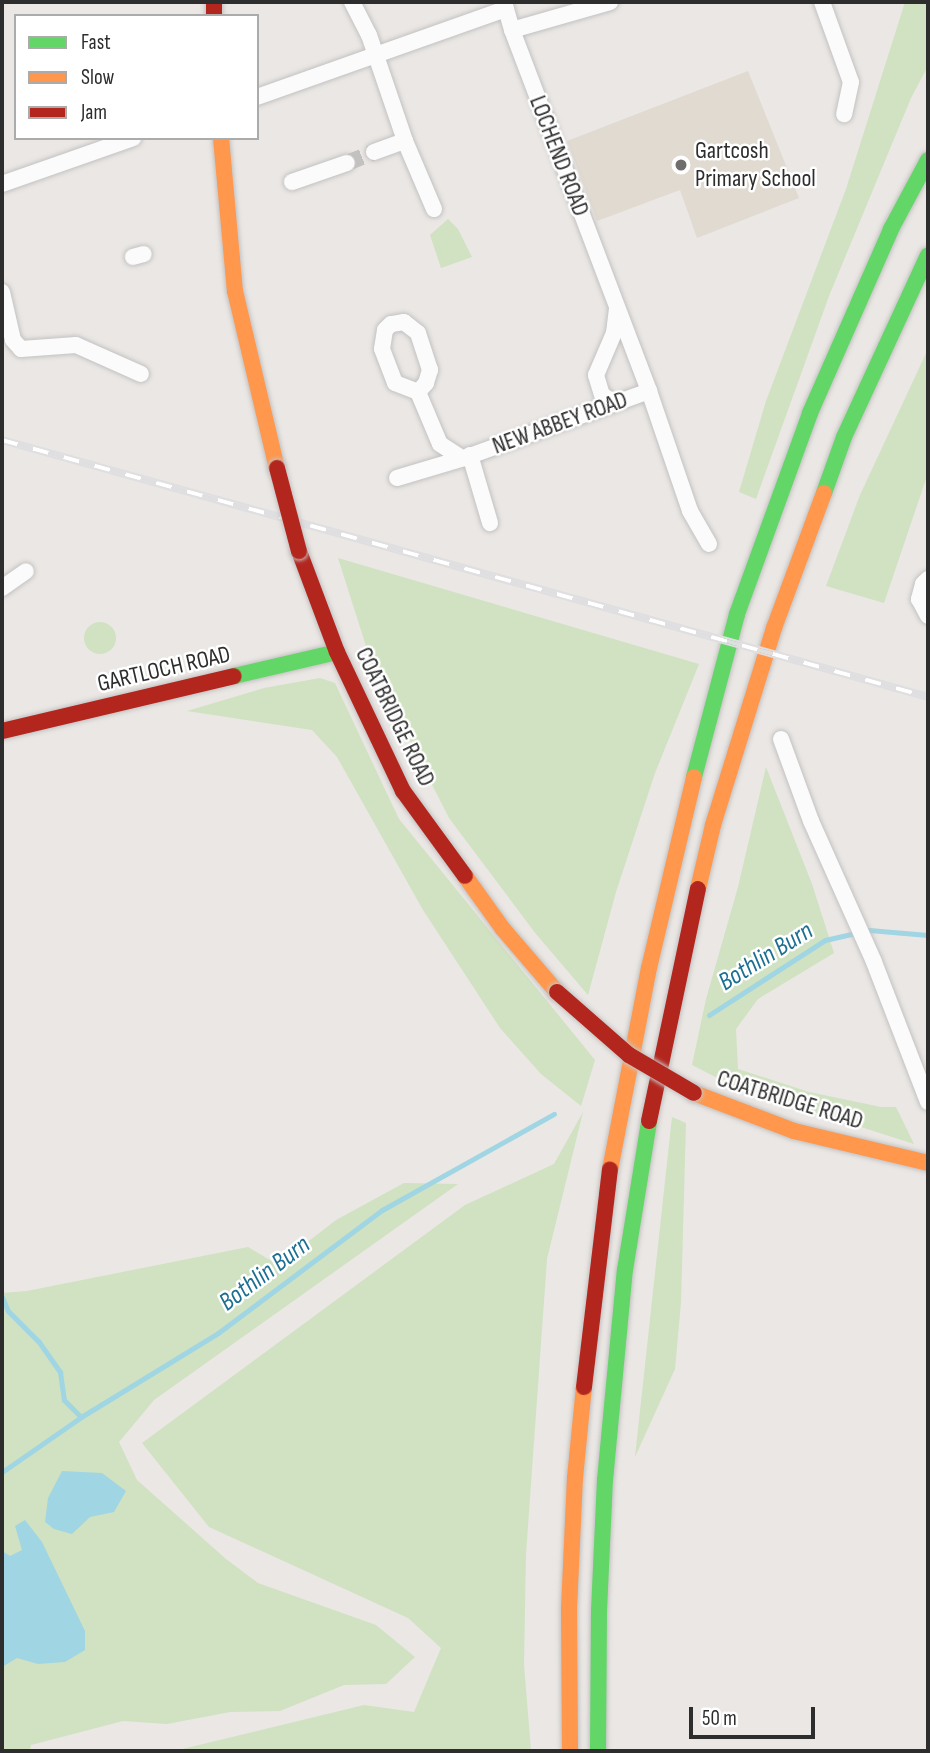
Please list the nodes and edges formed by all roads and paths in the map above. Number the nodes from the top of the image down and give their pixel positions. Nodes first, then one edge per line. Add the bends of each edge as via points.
1 (352, 2) edge
2 (610, 2) edge
3 (822, 2) edge
4 (505, 5) edge
5 (512, 30) junction
6 (374, 57) junction
7 (259, 96) edge
8 (844, 114) dead end
9 (127, 140) edge
10 (221, 140) edge
11 (405, 141) junction
12 (928, 141) edge
13 (374, 152) tunnel mouth
14 (928, 160) edge
15 (347, 163) tunnel mouth
16 (292, 181) dead end
17 (2, 184) edge
18 (434, 209) dead end
19 (891, 229) junction
20 (928, 255) edge
21 (928, 267) edge
22 (2, 292) edge
23 (617, 309) junction
24 (893, 328) junction
25 (141, 374) dead end
26 (649, 391) junction
27 (418, 392) dead end
28 (615, 403) junction
29 (465, 456) junction
30 (397, 478) dead end
31 (490, 523) dead end
32 (709, 544) dead end
33 (26, 571) dead end
34 (928, 579) edge
35 (2, 588) edge
36 (928, 616) edge
37 (337, 652) junction
38 (2, 731) edge
39 (781, 739) dead end
40 (928, 1102) edge
41 (928, 1163) edge
42 (570, 1751) edge
43 (598, 1751) edge

1 - 6 street via 369,35
2 - 5 street
3 - 8 street via 851,82
4 - 5 street, LOCHEND ROAD
4 - 6 street
5 - 23 street, LOCHEND ROAD
6 - 7 street
6 - 11 street
9 - 17 street
10 - 37 main road, COATBRIDGE ROAD, bridge via 235,291 299,551
11 - 13 street
11 - 18 street
12 - 19 main road
14 - 19 main road
15 - 16 street
19 - 42 main road via 810,413 737,614 649,968 613,1147 576,1464 569,1609
20 - 24 main road
21 - 24 main road
22 - 25 street via 13,340 21,349 76,345 113,355
23 - 26 street, LOCHEND ROAD
23 - 28 street via 614,333 596,375 602,395
24 - 43 main road via 844,437 774,628 713,825 677,976 625,1270 605,1480
26 - 28 street, NEW ABBEY ROAD
26 - 32 street, LOCHEND ROAD via 690,511
27 - 29 street, NEW ABBEY ROAD via 440,444
28 - 29 street, NEW ABBEY ROAD
29 - 30 street, NEW ABBEY ROAD
29 - 31 street, NEW ABBEY ROAD
33 - 35 street
34 - 36 street via 919,599
37 - 38 main road, GARTLOCH ROAD
37 - 41 main road, COATBRIDGE ROAD, bridge via 403,791 503,929 557,992 629,1055 694,1093 794,1130
39 - 40 street

